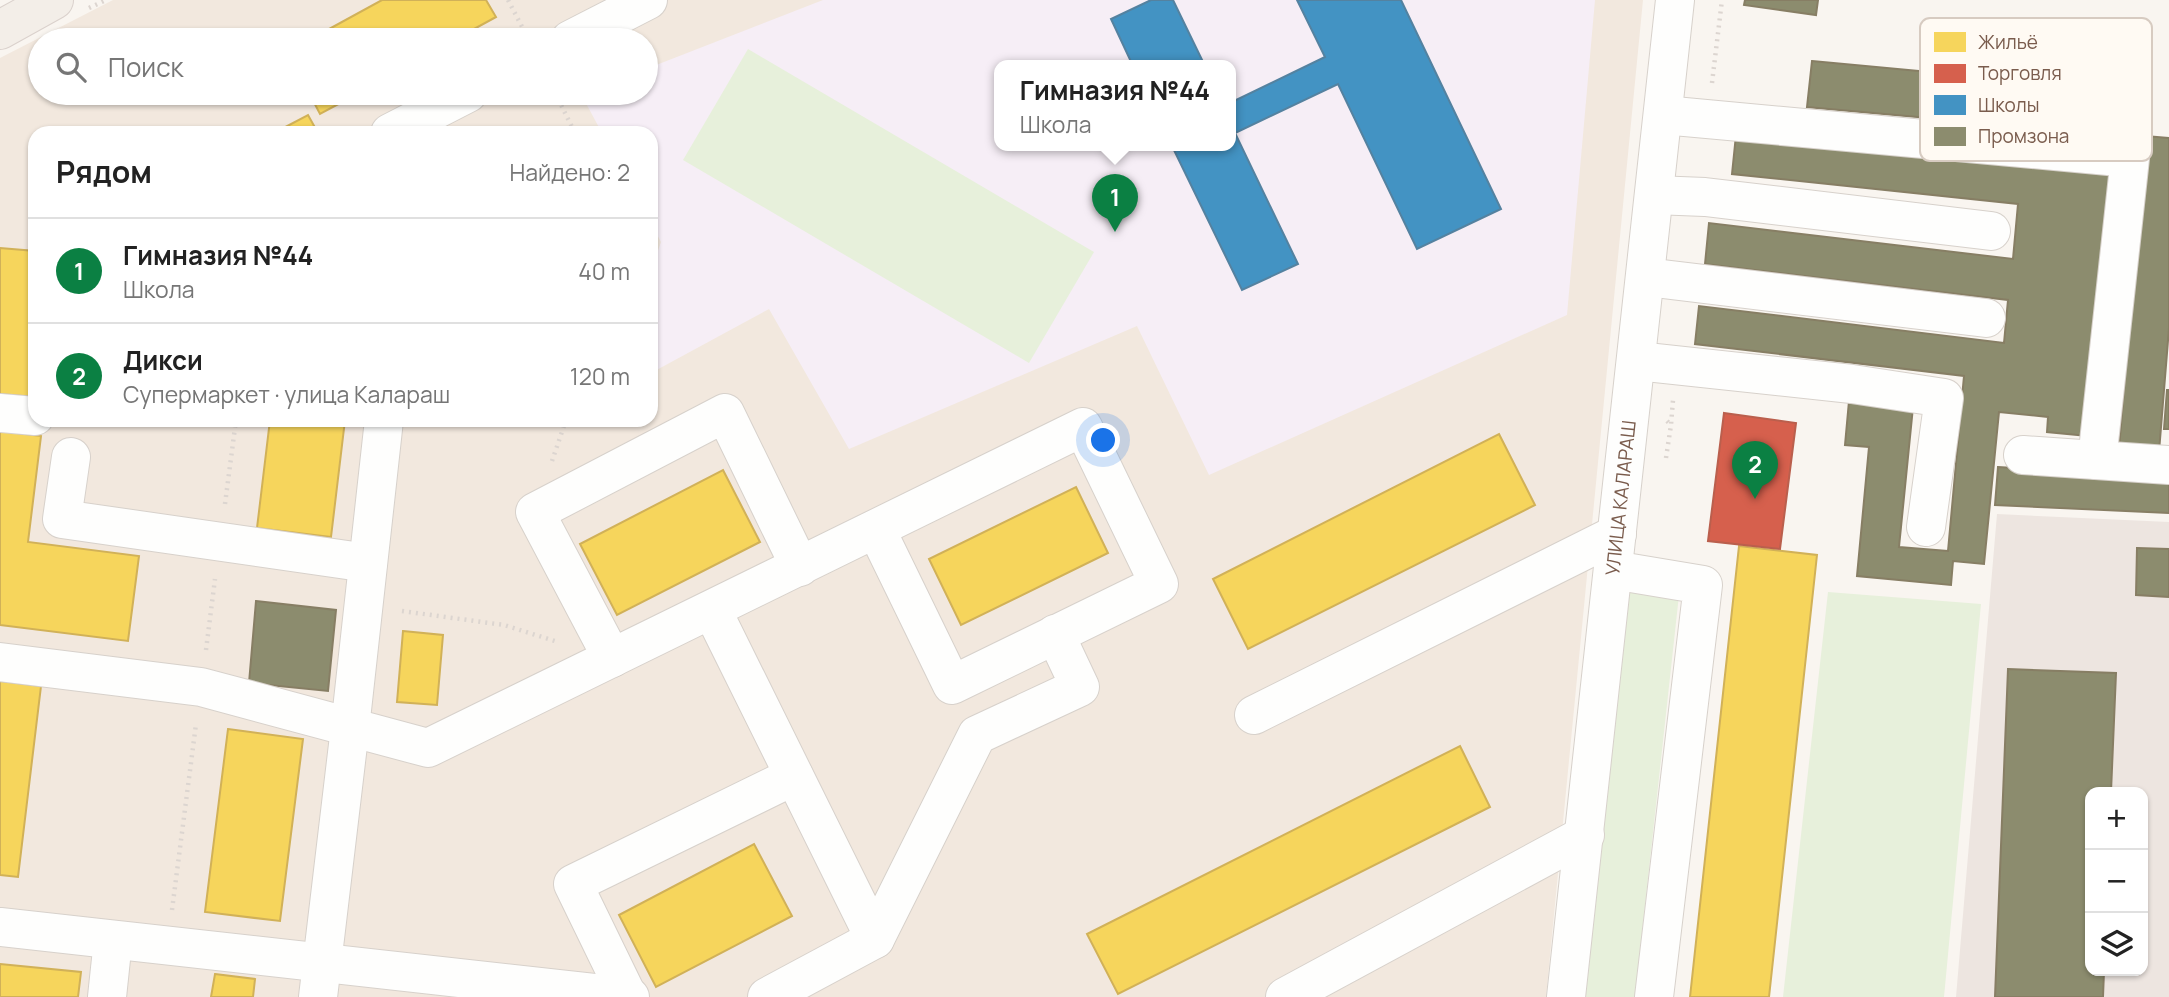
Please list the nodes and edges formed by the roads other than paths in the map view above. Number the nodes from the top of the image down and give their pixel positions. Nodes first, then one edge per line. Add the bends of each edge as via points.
1 (54, 0) edge
2 (648, 0) edge
3 (1675, 0) edge
4 (593, 28) edge
5 (0, 30) edge
6 (445, 105) edge
7 (1663, 115) junction
8 (404, 126) edge
9 (1920, 139) edge
10 (2130, 161) edge
11 (1654, 195) junction
12 (1991, 231) dead end
13 (1646, 277) junction
14 (1986, 318) dead end
15 (1637, 361) junction
16 (0, 413) edge
17 (28, 415) edge
18 (383, 427) edge
19 (2023, 455) dead end
20 (71, 457) dead end
21 (2097, 460) junction
22 (2169, 465) edge
23 (1926, 527) dead end
24 (876, 529) junction
25 (1615, 552) junction
26 (368, 563) junction
27 (800, 567) junction
28 (712, 610) junction
29 (1055, 634) junction
30 (612, 658) junction
31 (0, 662) edge
32 (1254, 715) dead end
33 (350, 728) junction
34 (794, 776) junction
35 (1585, 835) junction
36 (0, 927) edge
37 (875, 939) junction
38 (113, 940) junction
39 (320, 980) edge
40 (629, 996) edge
41 (107, 997) edge
42 (767, 997) edge
43 (1285, 997) edge
44 (1566, 997) edge
45 (1654, 997) edge

1 - 5 main road
2 - 4 street
3 - 7 street, УЛИЦА КАЛАРАШ
6 - 8 street
7 - 9 street
7 - 11 street, УЛИЦА КАЛАРАШ
10 - 21 street
11 - 12 street
11 - 13 street, УЛИЦА КАЛАРАШ
13 - 14 street
13 - 15 street, УЛИЦА КАЛАРАШ
15 - 23 street via 1944,398
15 - 25 street, УЛИЦА КАЛАРАШ
16 - 17 street
18 - 26 street
19 - 21 street
20 - 26 street via 62,519
21 - 22 street
24 - 27 street
24 - 29 street via 952,685
24 - 29 street via 1083,427 1159,584
25 - 32 street
25 - 35 street, УЛИЦА КАЛАРАШ
25 - 45 street via 1703,585
26 - 33 street
27 - 28 street
27 - 30 street via 725,413 535,512
28 - 30 street
28 - 34 street
29 - 37 street via 1080,687 977,735
30 - 33 street via 428,748
31 - 33 street via 201,687
33 - 39 street
34 - 37 street
34 - 40 street via 573,884
35 - 43 street
35 - 44 street, УЛИЦА КАЛАРАШ
36 - 38 street
37 - 42 street
38 - 39 street
38 - 41 street
39 - 40 street

